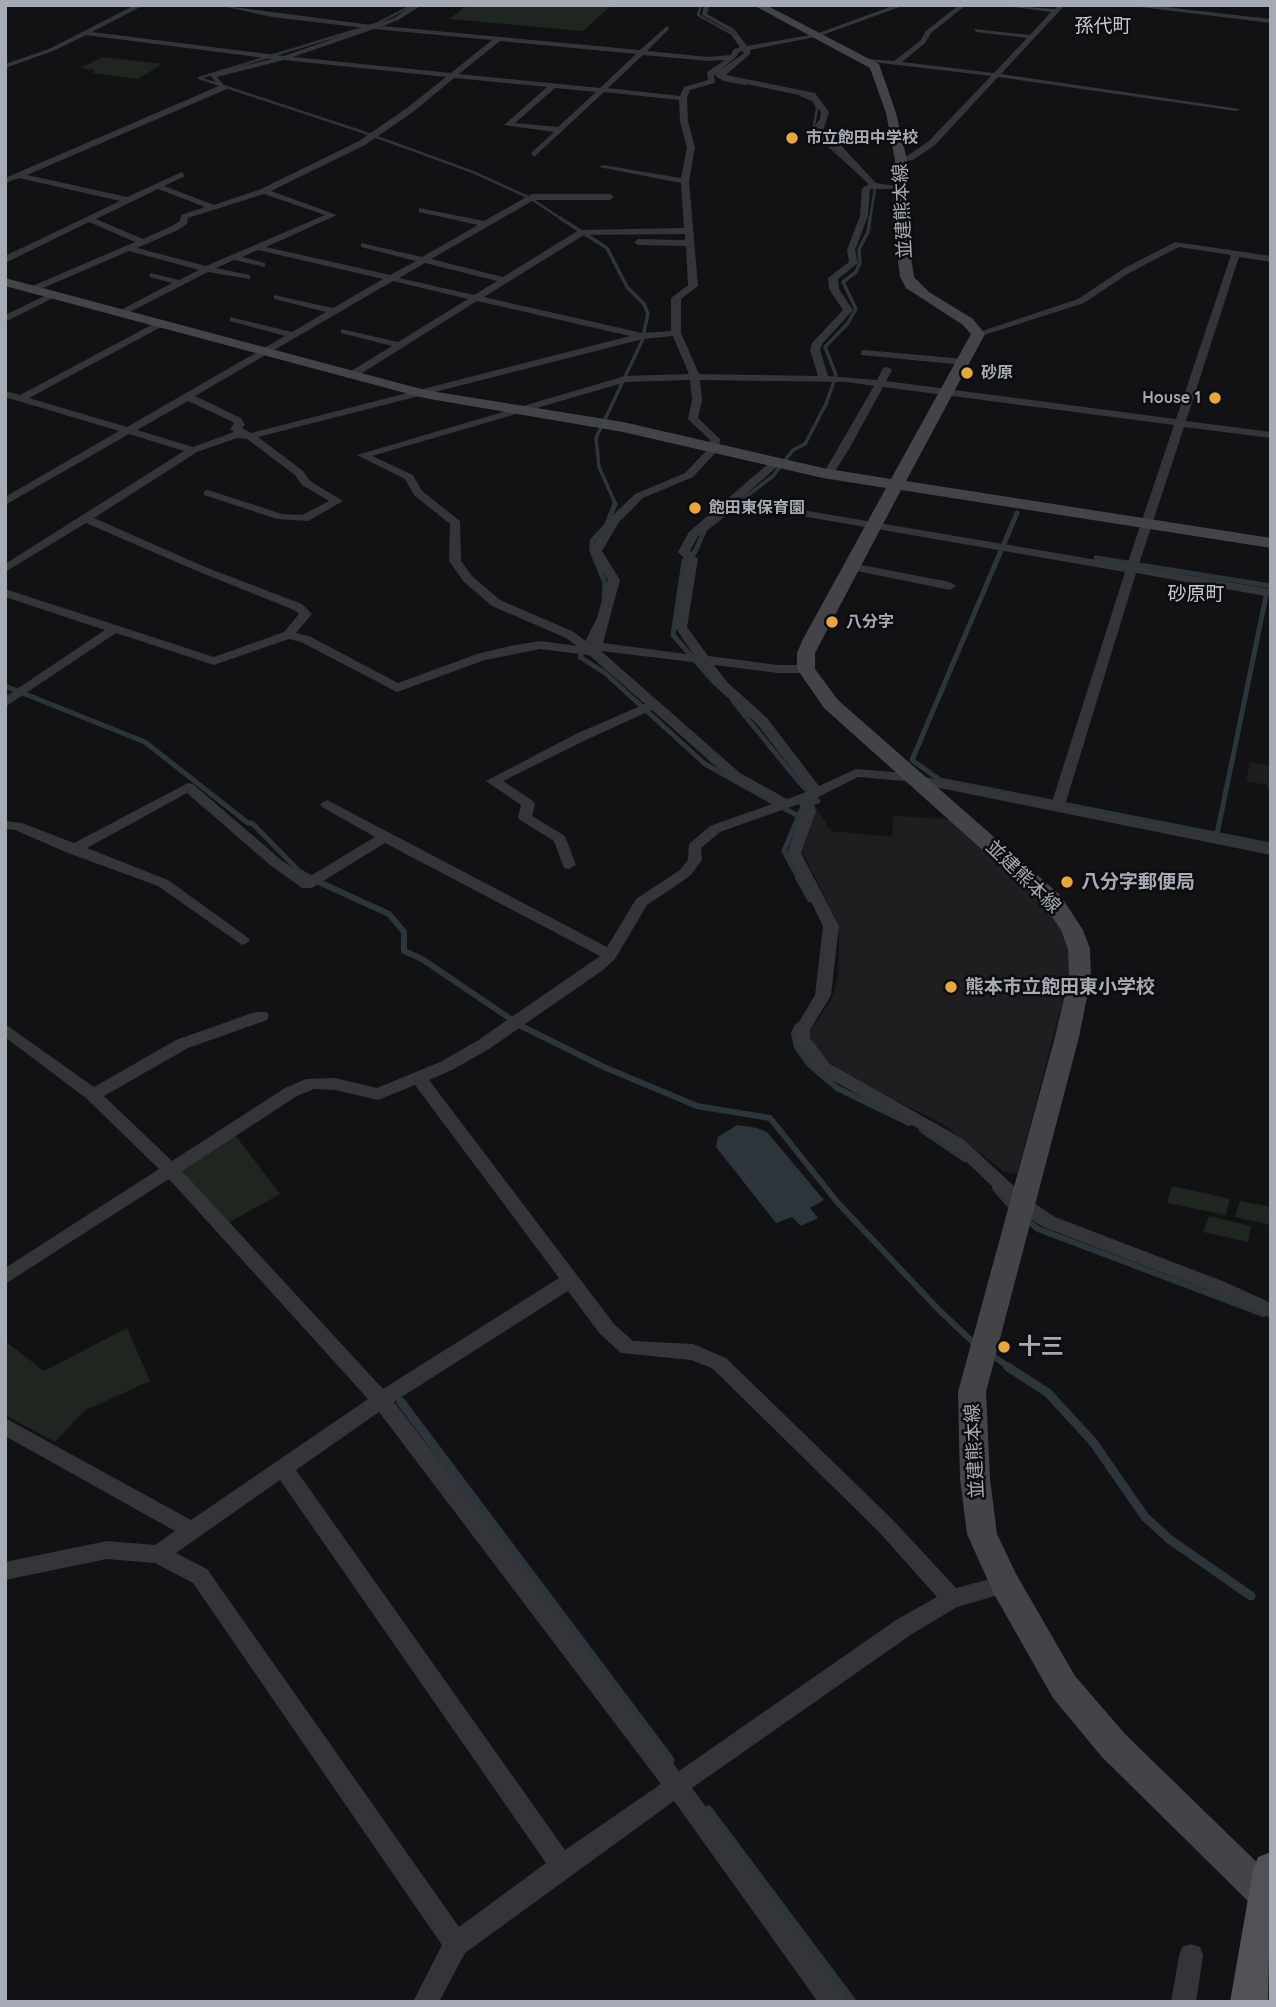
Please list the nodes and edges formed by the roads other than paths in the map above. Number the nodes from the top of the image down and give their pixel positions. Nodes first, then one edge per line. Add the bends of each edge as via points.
1 (141, 5) edge
2 (221, 5) edge
3 (419, 5) edge
4 (707, 5) edge
5 (758, 5) edge
6 (902, 5) edge
7 (963, 5) edge
8 (1002, 5) edge
9 (1127, 5) edge
10 (1059, 8) edge
11 (1271, 21) edge
12 (372, 27) junction
13 (667, 28) dead end
14 (976, 30) dead end
15 (85, 33) junction
16 (818, 35) junction
17 (1032, 37) junction
18 (498, 39) junction
19 (747, 49) junction
20 (640, 53) junction
21 (734, 56) junction
22 (285, 58) junction
23 (869, 61) junction
24 (896, 63) junction
25 (5, 66) edge
26 (452, 76) junction
27 (994, 76) junction
28 (554, 85) junction
29 (603, 90) junction
30 (683, 98) junction
31 (1236, 109) dead end
32 (561, 130) junction
33 (534, 156) dead end
34 (901, 160) junction
35 (603, 167) dead end
36 (5, 172) edge
37 (182, 174) dead end
38 (19, 175) junction
39 (5, 181) edge
40 (685, 181) junction
41 (874, 185) junction
42 (157, 186) junction
43 (899, 187) junction
44 (264, 191) junction
45 (610, 197) dead end
46 (128, 200) junction
47 (212, 207) junction
48 (422, 210) dead end
49 (89, 219) junction
50 (486, 224) junction
51 (687, 231) junction
52 (143, 242) junction
53 (600, 242) dead end
54 (688, 243) junction
55 (364, 245) dead end
56 (130, 248) junction
57 (259, 248) junction
58 (1236, 253) junction
59 (235, 258) junction
60 (1271, 259) edge
61 (5, 260) edge
62 (421, 260) junction
63 (262, 265) dead end
64 (209, 268) junction
65 (153, 275) dead end
66 (247, 277) dead end
67 (388, 279) junction
68 (505, 280) junction
69 (5, 282) edge
70 (181, 283) junction
71 (33, 289) junction
72 (54, 295) junction
73 (277, 297) dead end
74 (475, 298) junction
75 (333, 311) junction
76 (122, 313) junction
77 (5, 319) edge
78 (233, 319) dead end
79 (160, 324) junction
80 (344, 331) dead end
81 (676, 333) junction
82 (978, 334) junction
83 (293, 335) junction
84 (643, 336) junction
85 (399, 345) junction
86 (264, 352) junction
87 (864, 354) dead end
88 (964, 362) junction
89 (887, 370) dead end
90 (350, 376) junction
91 (695, 377) junction
92 (823, 377) junction
93 (880, 383) junction
94 (947, 390) junction
95 (5, 394) edge
96 (424, 394) junction
97 (188, 397) junction
98 (20, 399) junction
99 (521, 410) junction
100 (1179, 422) junction
101 (128, 430) junction
102 (1271, 435) edge
103 (250, 436) junction
104 (714, 449) junction
105 (193, 450) junction
106 (774, 464) junction
107 (828, 474) junction
108 (895, 485) junction
109 (208, 492) dead end
110 (5, 502) edge
111 (796, 512) dead end
112 (85, 518) junction
113 (874, 525) junction
114 (1147, 525) junction
115 (1271, 543) edge
116 (851, 567) junction
117 (5, 569) edge
118 (1131, 570) junction
119 (950, 586) dead end
120 (5, 593) edge
121 (1271, 593) edge
122 (114, 629) junction
123 (288, 635) junction
124 (594, 649) junction
125 (702, 659) junction
126 (806, 669) junction
127 (5, 703) edge
128 (656, 704) junction
129 (920, 781) junction
130 (811, 795) junction
131 (327, 804) dead end
132 (786, 804) junction
133 (1057, 808) junction
134 (5, 824) edge
135 (386, 837) junction
136 (74, 850) junction
137 (1271, 851) edge
138 (569, 865) dead end
139 (242, 940) dead end
140 (610, 955) junction
141 (261, 1016) dead end
142 (5, 1029) edge
143 (418, 1077) junction
144 (93, 1095) junction
145 (170, 1169) junction
146 (1022, 1204) junction
147 (5, 1277) edge
148 (571, 1280) junction
149 (1271, 1311) edge
150 (984, 1350) joint
151 (381, 1400) junction
152 (5, 1426) edge
153 (283, 1468) junction
154 (193, 1531) junction
155 (158, 1554) junction
156 (5, 1570) edge
157 (1005, 1584) junction
158 (952, 1599) junction
159 (678, 1788) junction
160 (562, 1866) junction
161 (1269, 1888) edge
162 (456, 1944) junction
163 (1191, 1956) dead end
164 (425, 2002) edge
165 (833, 2002) edge
166 (1183, 2002) edge
167 (1249, 2002) edge

1 - 15 street
2 - 12 street
3 - 12 street
4 - 19 street via 706,18 732,30
5 - 16 main road
6 - 16 street
7 - 24 street
8 - 10 street
9 - 11 street
10 - 17 street
12 - 18 street
12 - 22 street
13 - 20 street
14 - 17 street
15 - 22 street
15 - 25 street
16 - 19 street
16 - 23 main road
17 - 27 street
18 - 20 street
18 - 26 street
19 - 21 street via 736,50
19 - 41 street via 748,54 720,76 816,98 825,112 819,132
20 - 21 street via 708,59
20 - 29 street
21 - 30 street via 710,74 708,84 687,89
22 - 26 street
22 - 38 street via 212,76 224,88
23 - 24 street
23 - 34 main road, 並建熊本線 via 879,74
24 - 27 street
26 - 28 street
26 - 44 street via 371,137
27 - 31 street
27 - 34 street via 932,143
28 - 29 street
28 - 32 street via 508,125
29 - 30 street
29 - 32 street
30 - 40 street via 691,148
32 - 33 street
34 - 43 main road, 並建熊本線
35 - 40 street
36 - 38 street
37 - 42 street
38 - 39 street
38 - 46 street
40 - 51 street
41 - 43 street
41 - 92 street via 866,188 864,216 851,250 854,262 833,278 834,289 848,310 817,343
42 - 46 street
42 - 47 street
43 - 82 main road, 並建熊本線 via 900,225 911,285 968,322
44 - 47 street
44 - 57 street via 333,215
45 - 50 street via 532,197
46 - 49 street
47 - 52 street via 184,217 180,225
48 - 50 street
49 - 52 street
49 - 61 street
50 - 62 street
51 - 54 street
51 - 68 street via 582,232
52 - 56 street
53 - 54 street
54 - 81 street via 693,286 676,298
55 - 62 street
56 - 64 street
56 - 71 street
57 - 59 street
57 - 67 street
58 - 60 street
58 - 82 street via 1178,244 1081,301
58 - 100 street
59 - 63 street
59 - 64 street
62 - 67 street
62 - 68 street
64 - 66 street
64 - 70 street
65 - 70 street
67 - 74 street
67 - 75 street
68 - 74 street
69 - 71 street
70 - 76 street
71 - 72 street
72 - 76 street
72 - 77 street
73 - 75 street
74 - 84 street
74 - 85 street
75 - 83 street
76 - 79 street
78 - 83 street
79 - 86 street
79 - 98 street
80 - 85 street
81 - 84 street
81 - 91 street
82 - 88 main road
83 - 86 street
84 - 96 street
85 - 90 street
86 - 90 street
86 - 97 street
87 - 88 street
88 - 94 main road
89 - 93 street
90 - 96 street
91 - 92 street
91 - 99 street via 625,379
91 - 104 street via 693,419 715,439
92 - 93 street
93 - 94 street
93 - 107 street
94 - 100 street
94 - 108 main road
95 - 98 street
96 - 99 street
96 - 103 street
97 - 101 street
97 - 103 street via 237,420 240,425 235,429
98 - 101 street
99 - 104 street via 623,427
99 - 124 street via 362,455 409,477 418,493 456,523 455,561 496,603
100 - 102 street
100 - 114 street
101 - 105 street
101 - 110 street
103 - 105 street via 236,435
103 - 109 street via 306,483 337,501 304,519 281,517
104 - 106 street
104 - 124 street via 689,475 639,496 614,520 596,551 614,580
105 - 112 street
106 - 107 street
106 - 125 street via 694,534 684,552 692,559 681,627
107 - 108 street
108 - 113 main road
108 - 114 street
111 - 113 street
112 - 117 street
112 - 123 street via 298,607 306,614
113 - 116 main road
113 - 118 street
114 - 115 street
114 - 118 street
116 - 119 street
116 - 126 main road via 809,646
118 - 121 street
118 - 133 street
120 - 122 street
122 - 123 street via 214,661
122 - 127 street
123 - 124 street via 321,646 397,688 510,650 540,645
124 - 125 street
124 - 128 street
125 - 126 street
125 - 130 street via 722,685 762,721
126 - 129 main road, 並建熊本線 via 831,704
128 - 132 street via 735,776
128 - 138 street via 493,781 528,804 525,817 561,839
129 - 130 street via 856,773
129 - 133 street
129 - 146 main road, 並建熊本線 via 1052,900 1079,949 1080,977 1067,1037
130 - 132 street
130 - 146 street via 794,853 831,926 823,995 802,1030 802,1039 824,1068 957,1143
131 - 135 street
132 - 140 street via 715,830 701,841 685,873 641,902
133 - 137 street
134 - 136 street
135 - 136 street via 307,886 188,787
135 - 140 street
136 - 139 street via 163,883
140 - 143 street via 483,1045
141 - 144 street via 182,1044
142 - 144 street
143 - 145 street via 378,1094 312,1083
143 - 148 street
144 - 145 street
145 - 147 street
145 - 151 street
146 - 149 street via 1049,1222
146 - 150 main road, 並建熊本線
148 - 151 street
148 - 158 street via 607,1329 628,1348 693,1352 719,1363 886,1526
150 - 157 street, 並建熊本線 via 972,1392 975,1479 982,1534
151 - 153 street
151 - 159 street
152 - 154 street
153 - 154 street
153 - 160 street
154 - 155 street
155 - 156 street via 107,1550
155 - 162 street via 200,1576
157 - 158 street
157 - 161 street, 並建熊本線 via 1064,1687 1114,1746
158 - 159 street via 904,1627
159 - 160 street
159 - 165 street
160 - 162 street
161 - 167 main road
162 - 164 street
163 - 166 street

